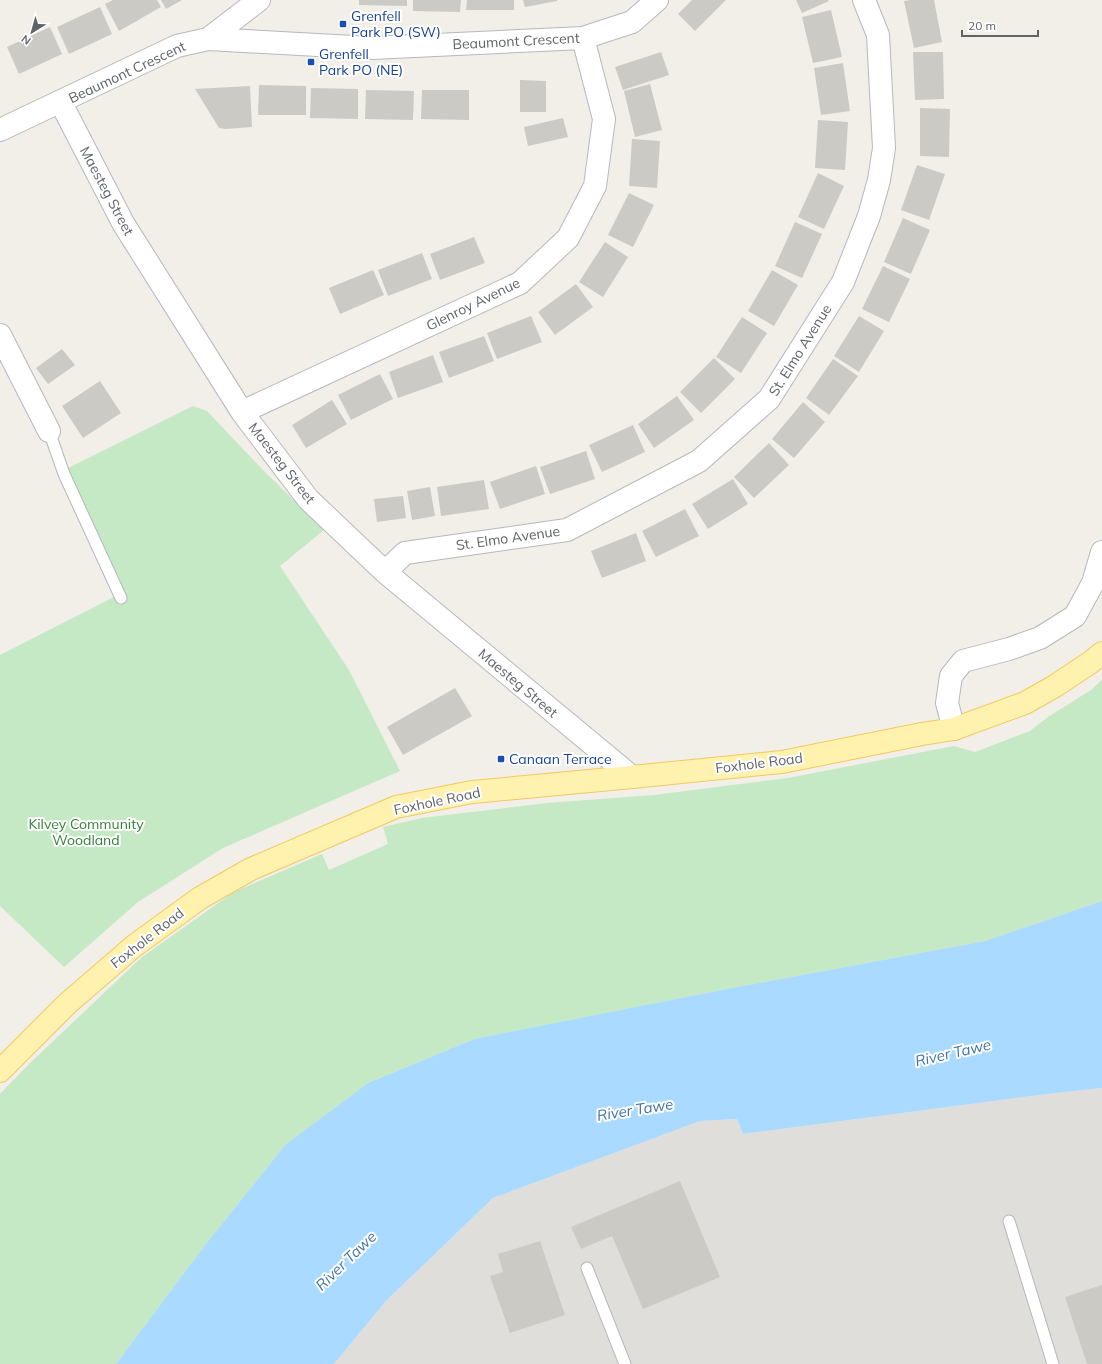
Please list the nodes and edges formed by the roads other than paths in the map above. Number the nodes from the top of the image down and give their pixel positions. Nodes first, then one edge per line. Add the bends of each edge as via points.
1 (259, 0) edge
2 (657, 0) edge
3 (864, 0) edge
4 (583, 38) junction
5 (208, 39) junction
6 (61, 102) junction
7 (0, 130) edge
8 (0, 335) edge
9 (242, 412) junction
10 (49, 431) joint
11 (1102, 552) edge
12 (385, 572) junction
13 (121, 598) dead end
14 (1102, 652) edge
15 (954, 729) junction
16 (632, 777) junction
17 (0, 1071) edge
18 (1009, 1221) dead end
19 (587, 1268) dead end
20 (624, 1364) edge
21 (1053, 1364) edge

1 - 5 street
2 - 4 street, Beaumont Crescent via 632,22
3 - 12 street, St. Elmo Avenue via 878,35 884,148 879,180 869,216 843,282 769,399 699,461 567,530 405,553
4 - 5 street, Beaumont Crescent via 372,48
4 - 9 street, Glenroy Avenue via 604,119 595,186 568,238 520,283
5 - 6 street, Beaumont Crescent via 177,46
6 - 7 street, Beaumont Crescent
6 - 9 street, Maesteg Street via 123,223
8 - 10 street
9 - 12 street, Maesteg Street via 308,499
10 - 13 lane via 64,474
11 - 15 street via 1093,583 1076,616 1040,638 963,661 951,676 947,703
12 - 16 street, Maesteg Street
14 - 15 main road, Foxhole Road via 1055,686 1025,703
15 - 16 main road, Foxhole Road via 782,762
16 - 17 main road, Foxhole Road via 472,792 396,807 251,869 200,898 134,946 68,1003
18 - 21 lane
19 - 20 lane

